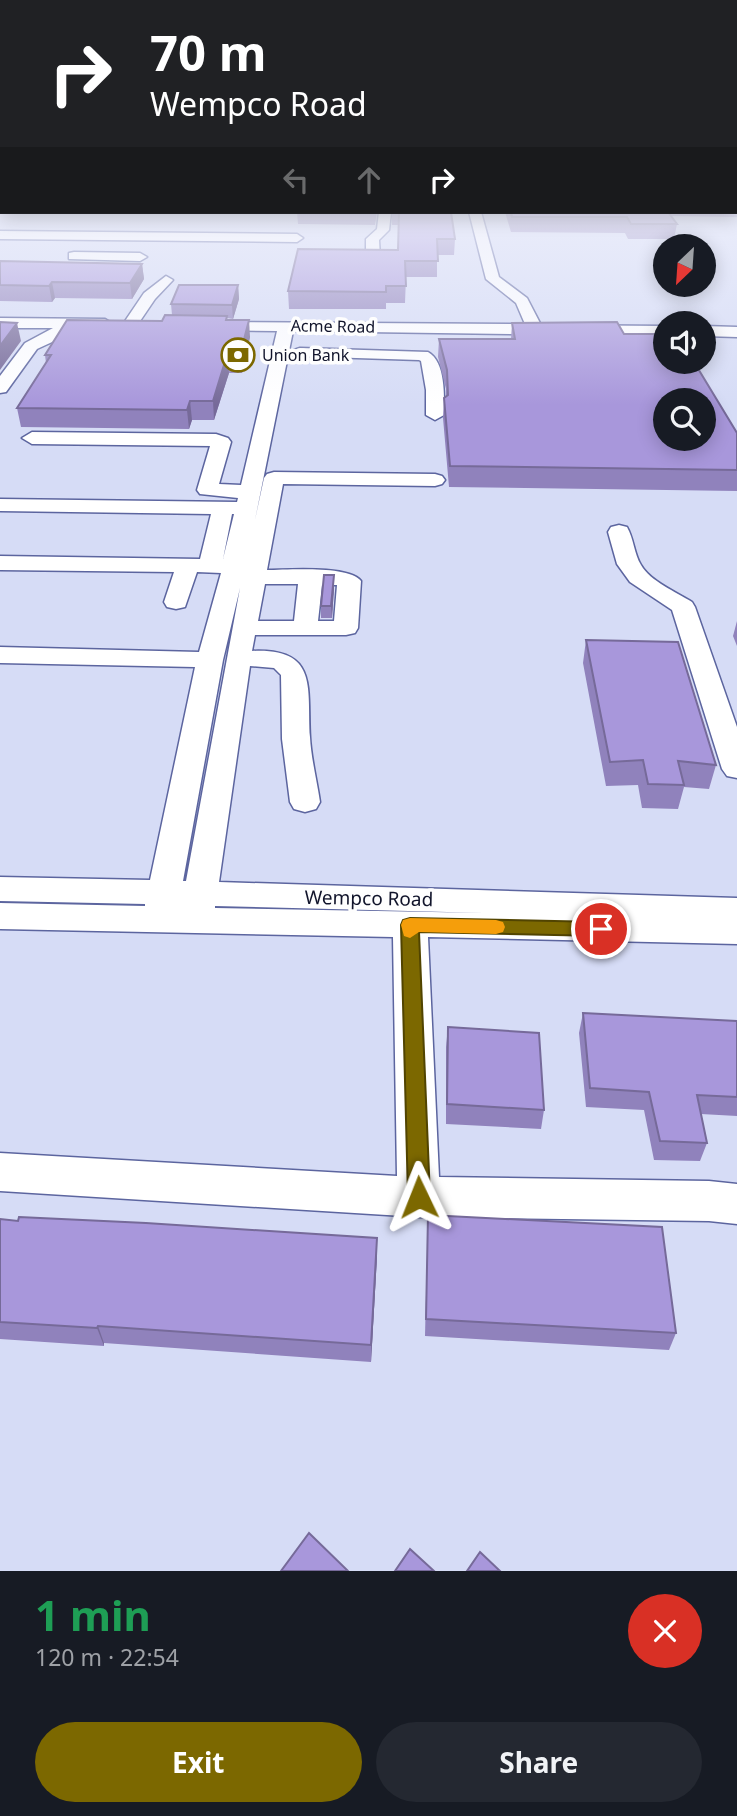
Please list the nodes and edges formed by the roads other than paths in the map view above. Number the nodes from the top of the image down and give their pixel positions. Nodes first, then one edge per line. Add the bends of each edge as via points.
1 (486, 258) edge
2 (166, 280) dead end
3 (196, 319) edge
4 (64, 324) junction
5 (296, 326) junction
6 (535, 329) junction
7 (3, 330) edge
8 (653, 331) edge
9 (716, 331) edge
10 (737, 332) edge
11 (43, 340) junction
12 (300, 353) junction
13 (284, 387) junction
14 (0, 388) edge
15 (435, 415) dead end
16 (32, 438) dead end
17 (219, 451) junction
18 (260, 451) junction
19 (274, 478) junction
20 (435, 480) dead end
21 (240, 503) junction
22 (0, 505) edge
23 (619, 532) dead end
24 (0, 563) edge
25 (224, 569) junction
26 (311, 577) junction
27 (176, 602) dead end
28 (244, 628) junction
29 (305, 628) junction
30 (0, 655) edge
31 (224, 659) junction
32 (737, 769) edge
33 (305, 802) dead end
34 (0, 889) edge
35 (161, 907) junction
36 (198, 907) junction
37 (737, 910) edge
38 (0, 916) edge
39 (410, 925) junction
40 (737, 931) edge
41 (0, 1172) edge
42 (419, 1197) junction
43 (737, 1204) edge

1 - 6 street via 493,279 522,301
2 - 4 street via 149,296 137,324
3 - 5 street, Acme Road
4 - 7 street
4 - 11 street via 57,334
5 - 6 street, Acme Road
5 - 12 street
5 - 13 street
6 - 8 street, Acme Road
7 - 11 street
9 - 10 street
11 - 14 street via 31,346
12 - 13 street
12 - 15 street via 422,355 432,369
13 - 18 street
13 - 19 street
16 - 17 street via 216,440 221,442
17 - 18 street
17 - 21 street via 207,490
18 - 21 street
19 - 20 street
19 - 25 street
21 - 22 street
21 - 25 street
23 - 32 street via 628,564 638,577 683,607
24 - 25 street
25 - 26 street
25 - 27 street
25 - 28 street
25 - 31 street
26 - 29 street
26 - 29 street via 349,580 348,627
28 - 29 street
28 - 31 street
30 - 31 street
31 - 33 street via 264,658 283,662 294,673 296,739
31 - 35 street
31 - 36 street
34 - 35 street, Wempco Road
35 - 36 street, Wempco Road
35 - 38 street, Wempco Road
36 - 37 street, Wempco Road via 408,898
36 - 39 street, Wempco Road
39 - 40 street, Wempco Road
39 - 42 street
41 - 42 street
42 - 43 street

